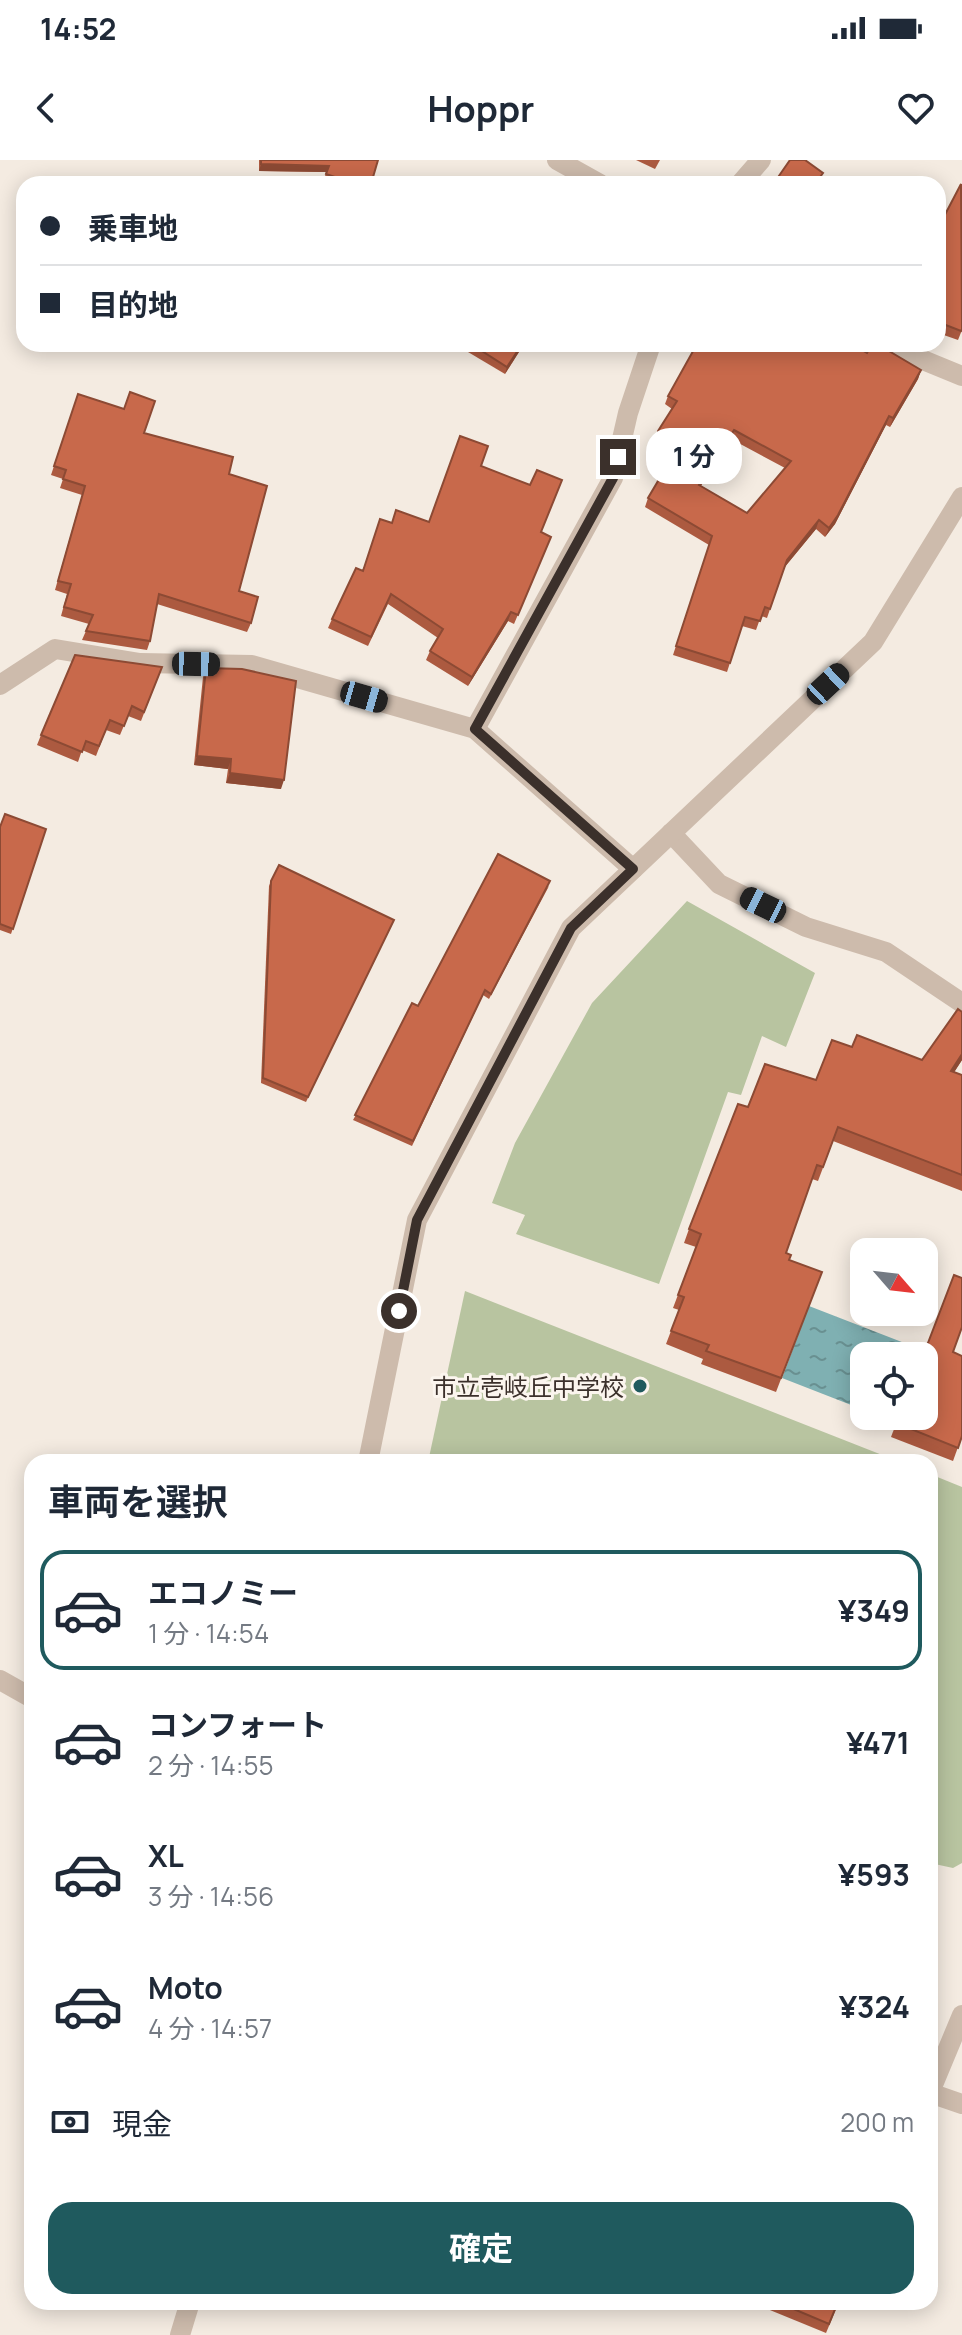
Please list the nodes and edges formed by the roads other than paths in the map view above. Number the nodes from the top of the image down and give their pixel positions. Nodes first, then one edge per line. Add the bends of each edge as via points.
1 (557, 160) edge
2 (761, 160) edge
3 (586, 176) edge
4 (747, 176) edge
5 (648, 352) edge
6 (904, 352) edge
7 (962, 376) edge
8 (962, 497) edge
9 (0, 685) edge
10 (475, 729) junction
11 (671, 833) junction
12 (633, 869) junction
13 (962, 1003) edge
14 (370, 1454) edge
15 (0, 1680) edge
16 (24, 1694) edge
17 (962, 2015) edge
18 (938, 2074) edge
19 (938, 2096) edge
20 (962, 2104) edge
21 (188, 2310) edge
22 (180, 2335) edge

1 - 3 street
2 - 4 street
5 - 10 street via 613,478
6 - 7 street
8 - 11 street via 873,642
9 - 10 street via 55,649 140,663 252,665
10 - 12 street
11 - 12 street
11 - 13 street via 719,884 806,927 886,952
12 - 14 street via 571,928 417,1220
15 - 16 street
17 - 18 street
19 - 20 street
21 - 22 street

